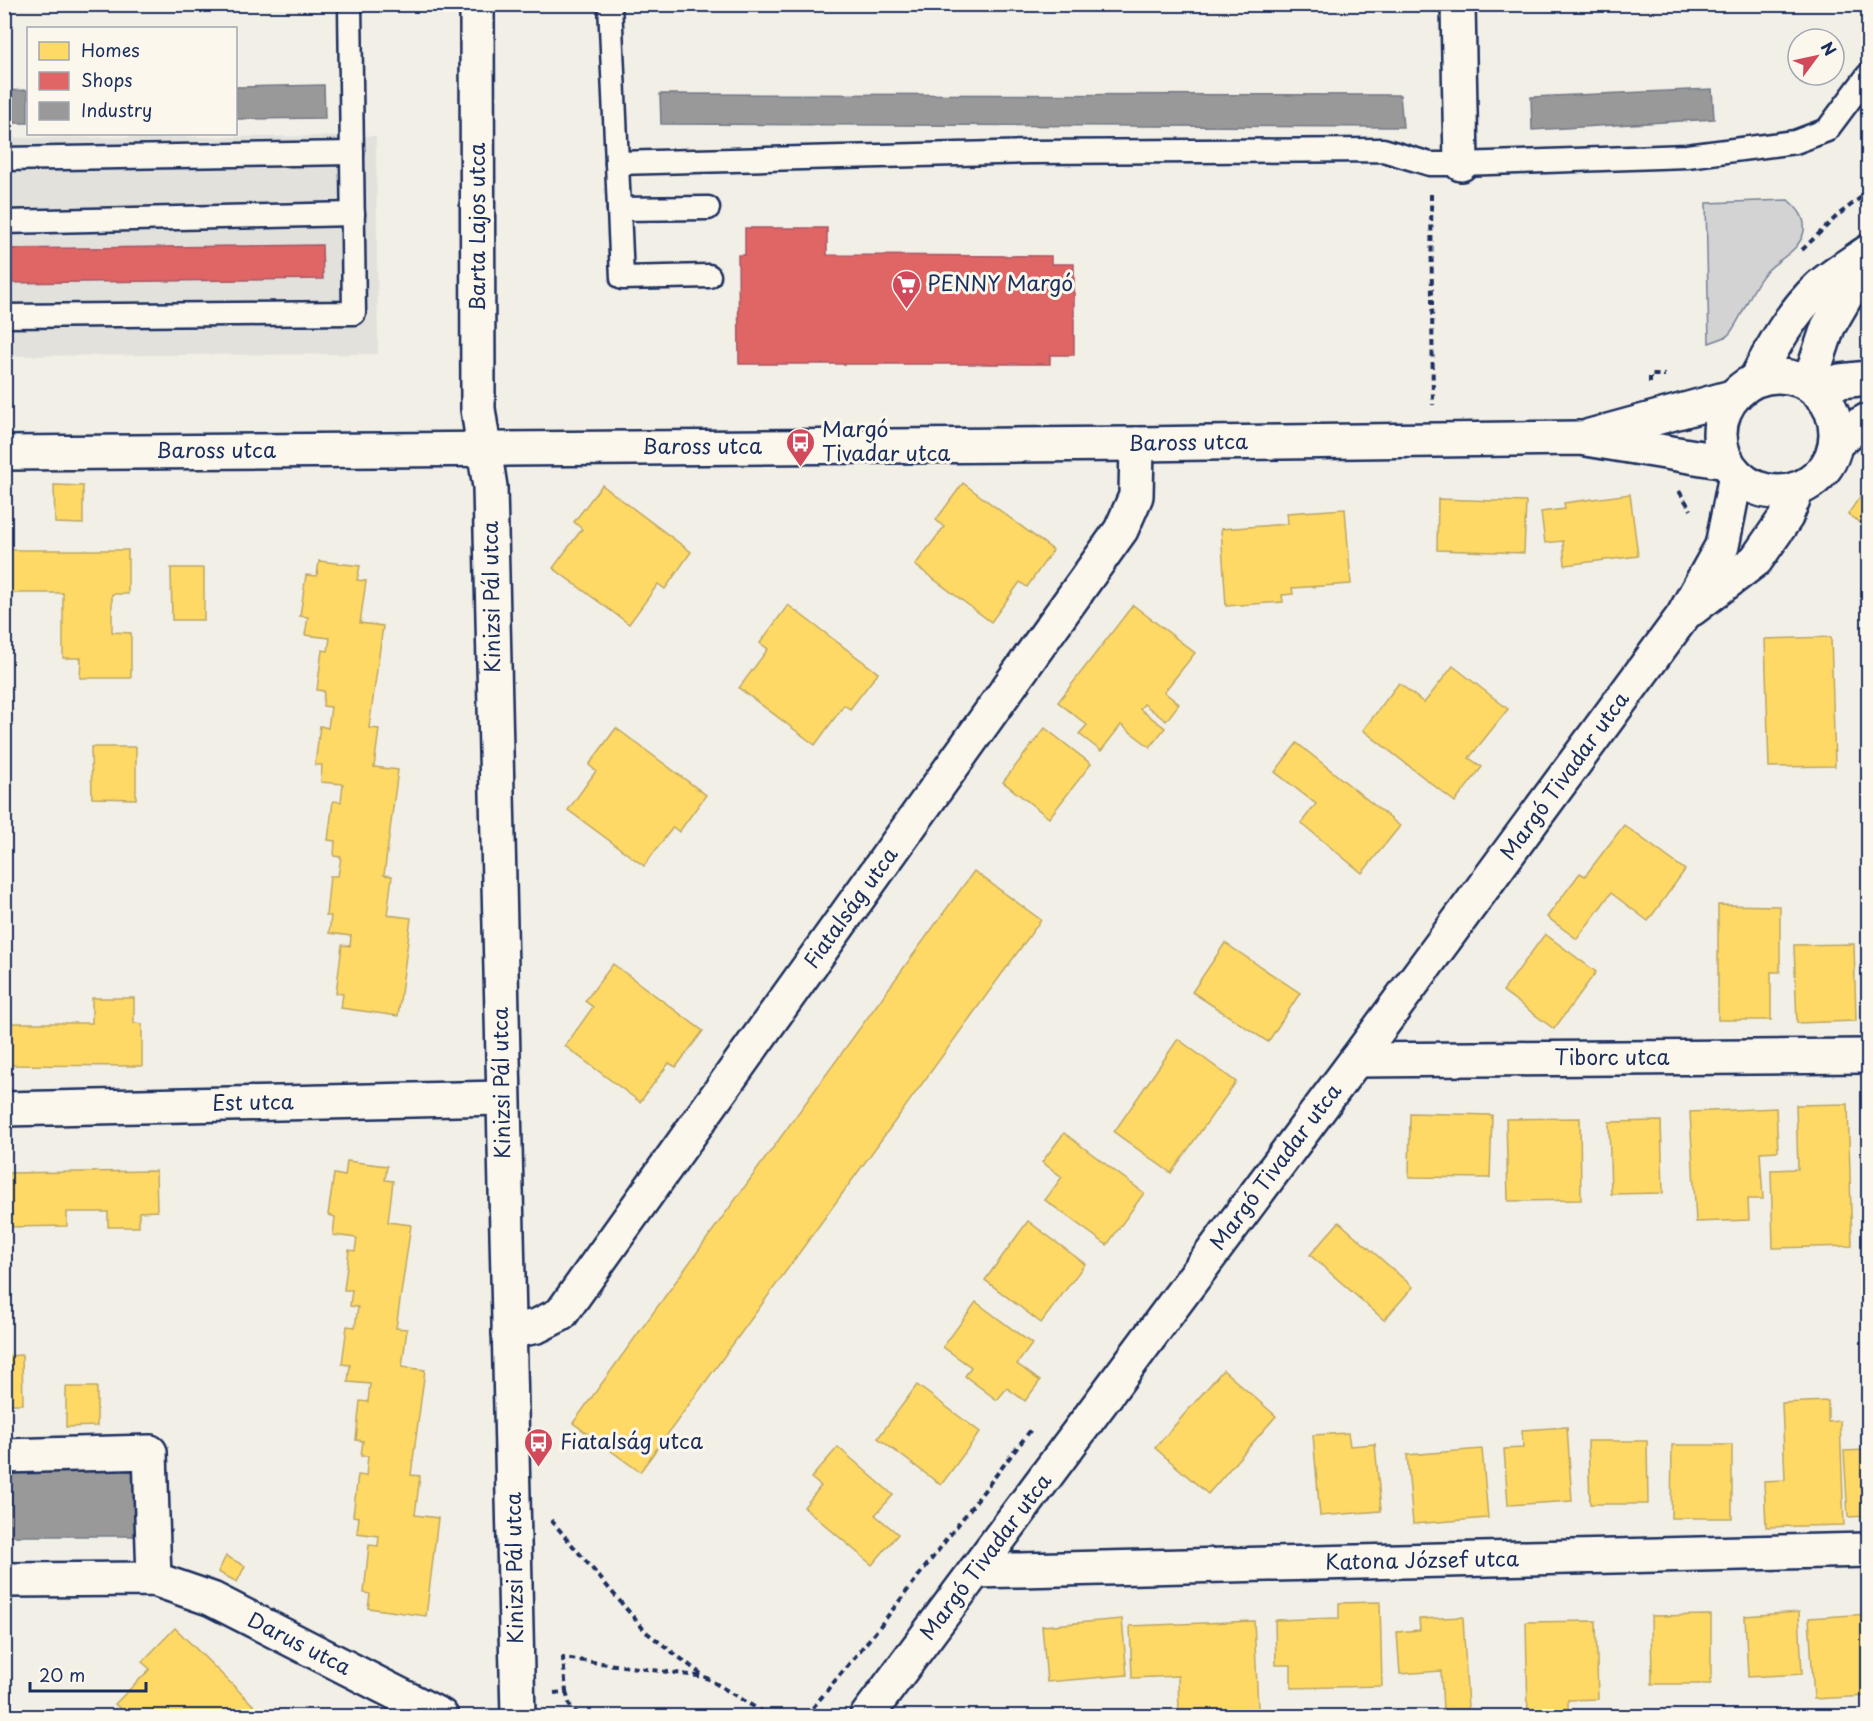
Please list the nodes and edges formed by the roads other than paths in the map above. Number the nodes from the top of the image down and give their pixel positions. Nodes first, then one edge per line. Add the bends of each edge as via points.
1 (350, 4) edge
2 (477, 4) edge
3 (610, 4) edge
4 (1458, 4) edge
5 (1869, 75) edge
6 (352, 153) junction
7 (4, 159) edge
8 (617, 163) junction
9 (1445, 164) junction
10 (708, 208) dead end
11 (619, 209) junction
12 (353, 214) junction
13 (4, 222) edge
14 (1869, 252) edge
15 (1869, 262) edge
16 (709, 276) dead end
17 (4, 316) edge
18 (1869, 378) edge
19 (1744, 388) junction
20 (1813, 388) junction
21 (1869, 420) edge
22 (1580, 438) junction
23 (1836, 443) junction
24 (1137, 444) junction
25 (483, 449) junction
26 (4, 453) edge
27 (1731, 468) junction
28 (1797, 489) junction
29 (1683, 616) junction
30 (1869, 1056) edge
31 (1356, 1060) junction
32 (502, 1098) junction
33 (4, 1109) edge
34 (509, 1332) junction
35 (4, 1456) edge
36 (1869, 1550) edge
37 (975, 1571) junction
38 (4, 1580) edge
39 (154, 1580) junction
40 (518, 1705) edge
41 (441, 1716) edge
42 (867, 1716) edge

1 - 6 lane
2 - 25 street, Barta Lajos utca via 478,409
3 - 8 lane
4 - 9 street
5 - 9 lane via 1827,130 1795,142 1687,156
6 - 7 lane
6 - 12 lane
8 - 9 lane via 1030,152 1383,150
8 - 11 lane
10 - 11 lane
11 - 16 lane via 621,278
12 - 13 lane
12 - 17 lane via 354,313
14 - 19 street via 1820,286 1796,313
15 - 20 street via 1828,327
18 - 20 street
19 - 20 street via 1775,375 1793,377
19 - 22 street, Baross utca
19 - 27 street via 1723,412 1719,429 1721,446
20 - 23 street via 1833,414
21 - 23 street
22 - 24 street, Baross utca
22 - 27 street, Baross utca
23 - 28 street via 1823,472
24 - 25 street, Baross utca
24 - 34 street, Fiatalság utca via 1136,496 1121,530 561,1314 537,1326
25 - 26 street, Baross utca
25 - 32 street, Kinizsi Pál utca via 490,487
27 - 28 street via 1754,487 1775,492
27 - 29 street, Margó Tivadar utca via 1722,546
28 - 29 street, Margó Tivadar utca via 1786,518 1756,560
29 - 31 street, Margó Tivadar utca
30 - 31 street, Tiborc utca
31 - 37 street, Margó Tivadar utca
32 - 33 street, Est utca
32 - 34 street, Kinizsi Pál utca
34 - 40 street, Kinizsi Pál utca
35 - 39 street via 150,1452
36 - 37 street, Katona József utca
37 - 42 street, Margó Tivadar utca
38 - 39 street, Darus utca
39 - 41 street, Darus utca via 212,1599

